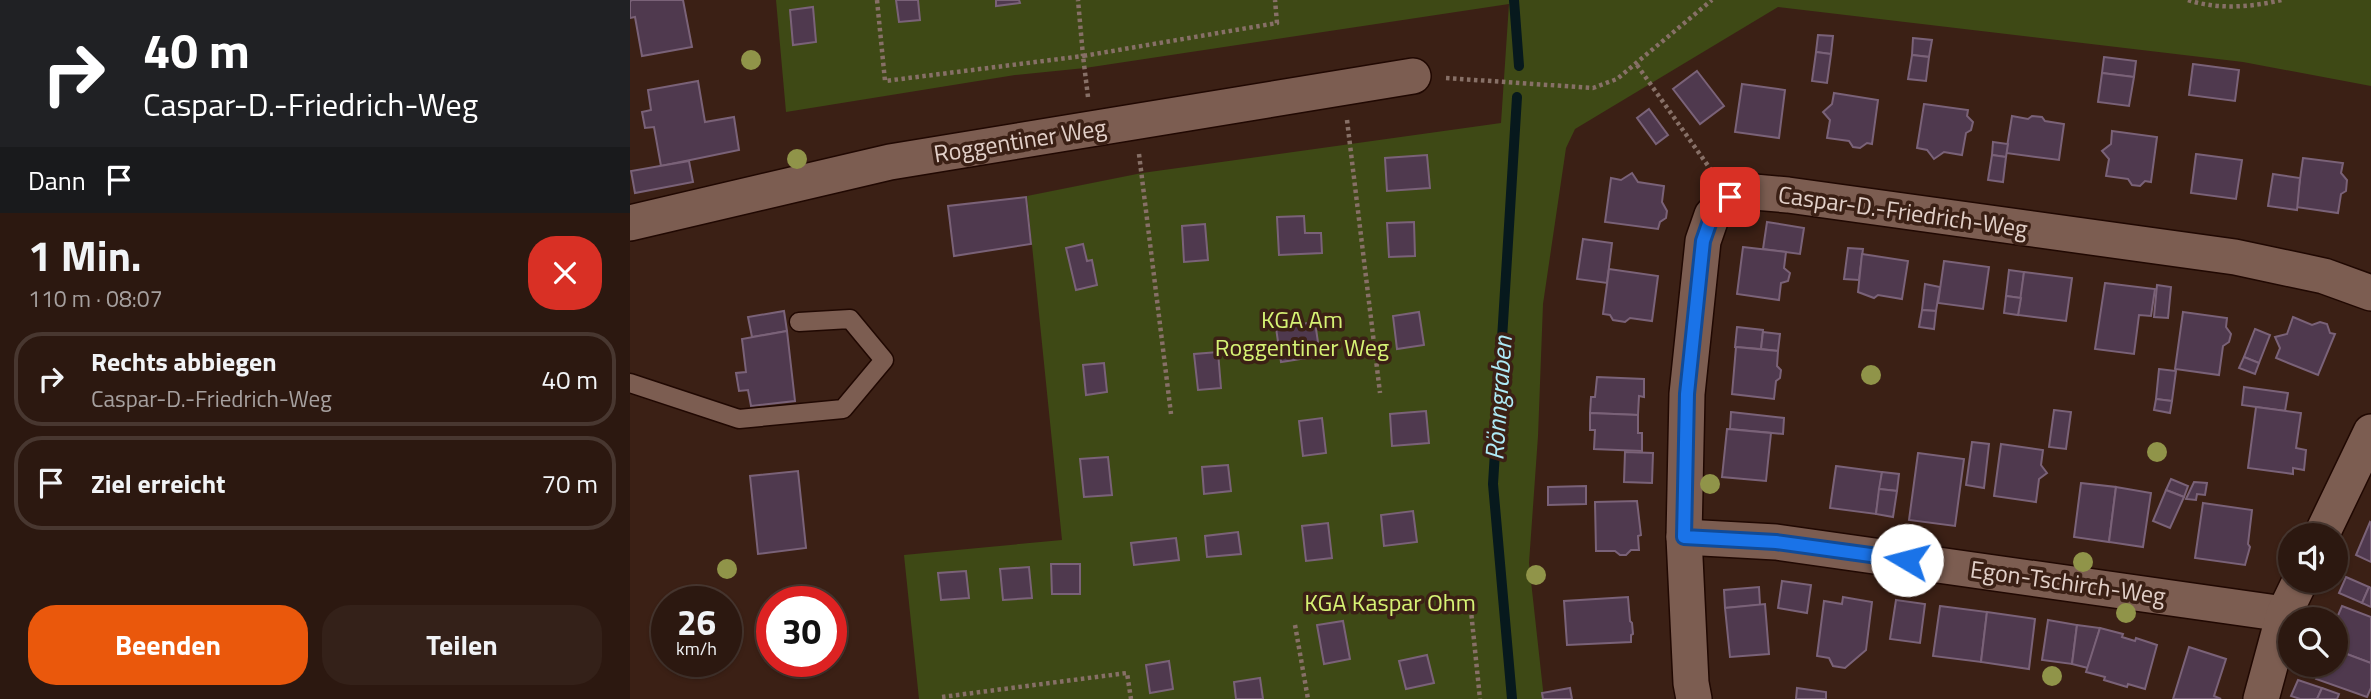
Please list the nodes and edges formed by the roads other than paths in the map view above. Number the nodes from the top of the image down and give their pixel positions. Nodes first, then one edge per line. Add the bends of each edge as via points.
1 (1413, 76) road end
2 (630, 223) edge
3 (2371, 293) edge
4 (799, 322) dead end
5 (630, 383) edge
6 (2371, 432) edge
7 (2327, 523) edge
8 (1684, 537) junction
9 (2278, 613) edge
10 (2278, 636) edge
11 (1694, 699) edge
12 (2261, 699) edge

1 - 2 street, Roggentiner Weg via 890,162
3 - 8 street, Caspar-D.-Friedrich-Weg via 2324,276 2235,257 1788,195 1754,192 1730,197 1712,215 1703,241 1687,394
4 - 5 lane via 850,319 884,360 842,409 739,419
6 - 7 street
8 - 9 street, Egon-Tschirch-Weg via 1776,542
8 - 11 street
10 - 12 street

